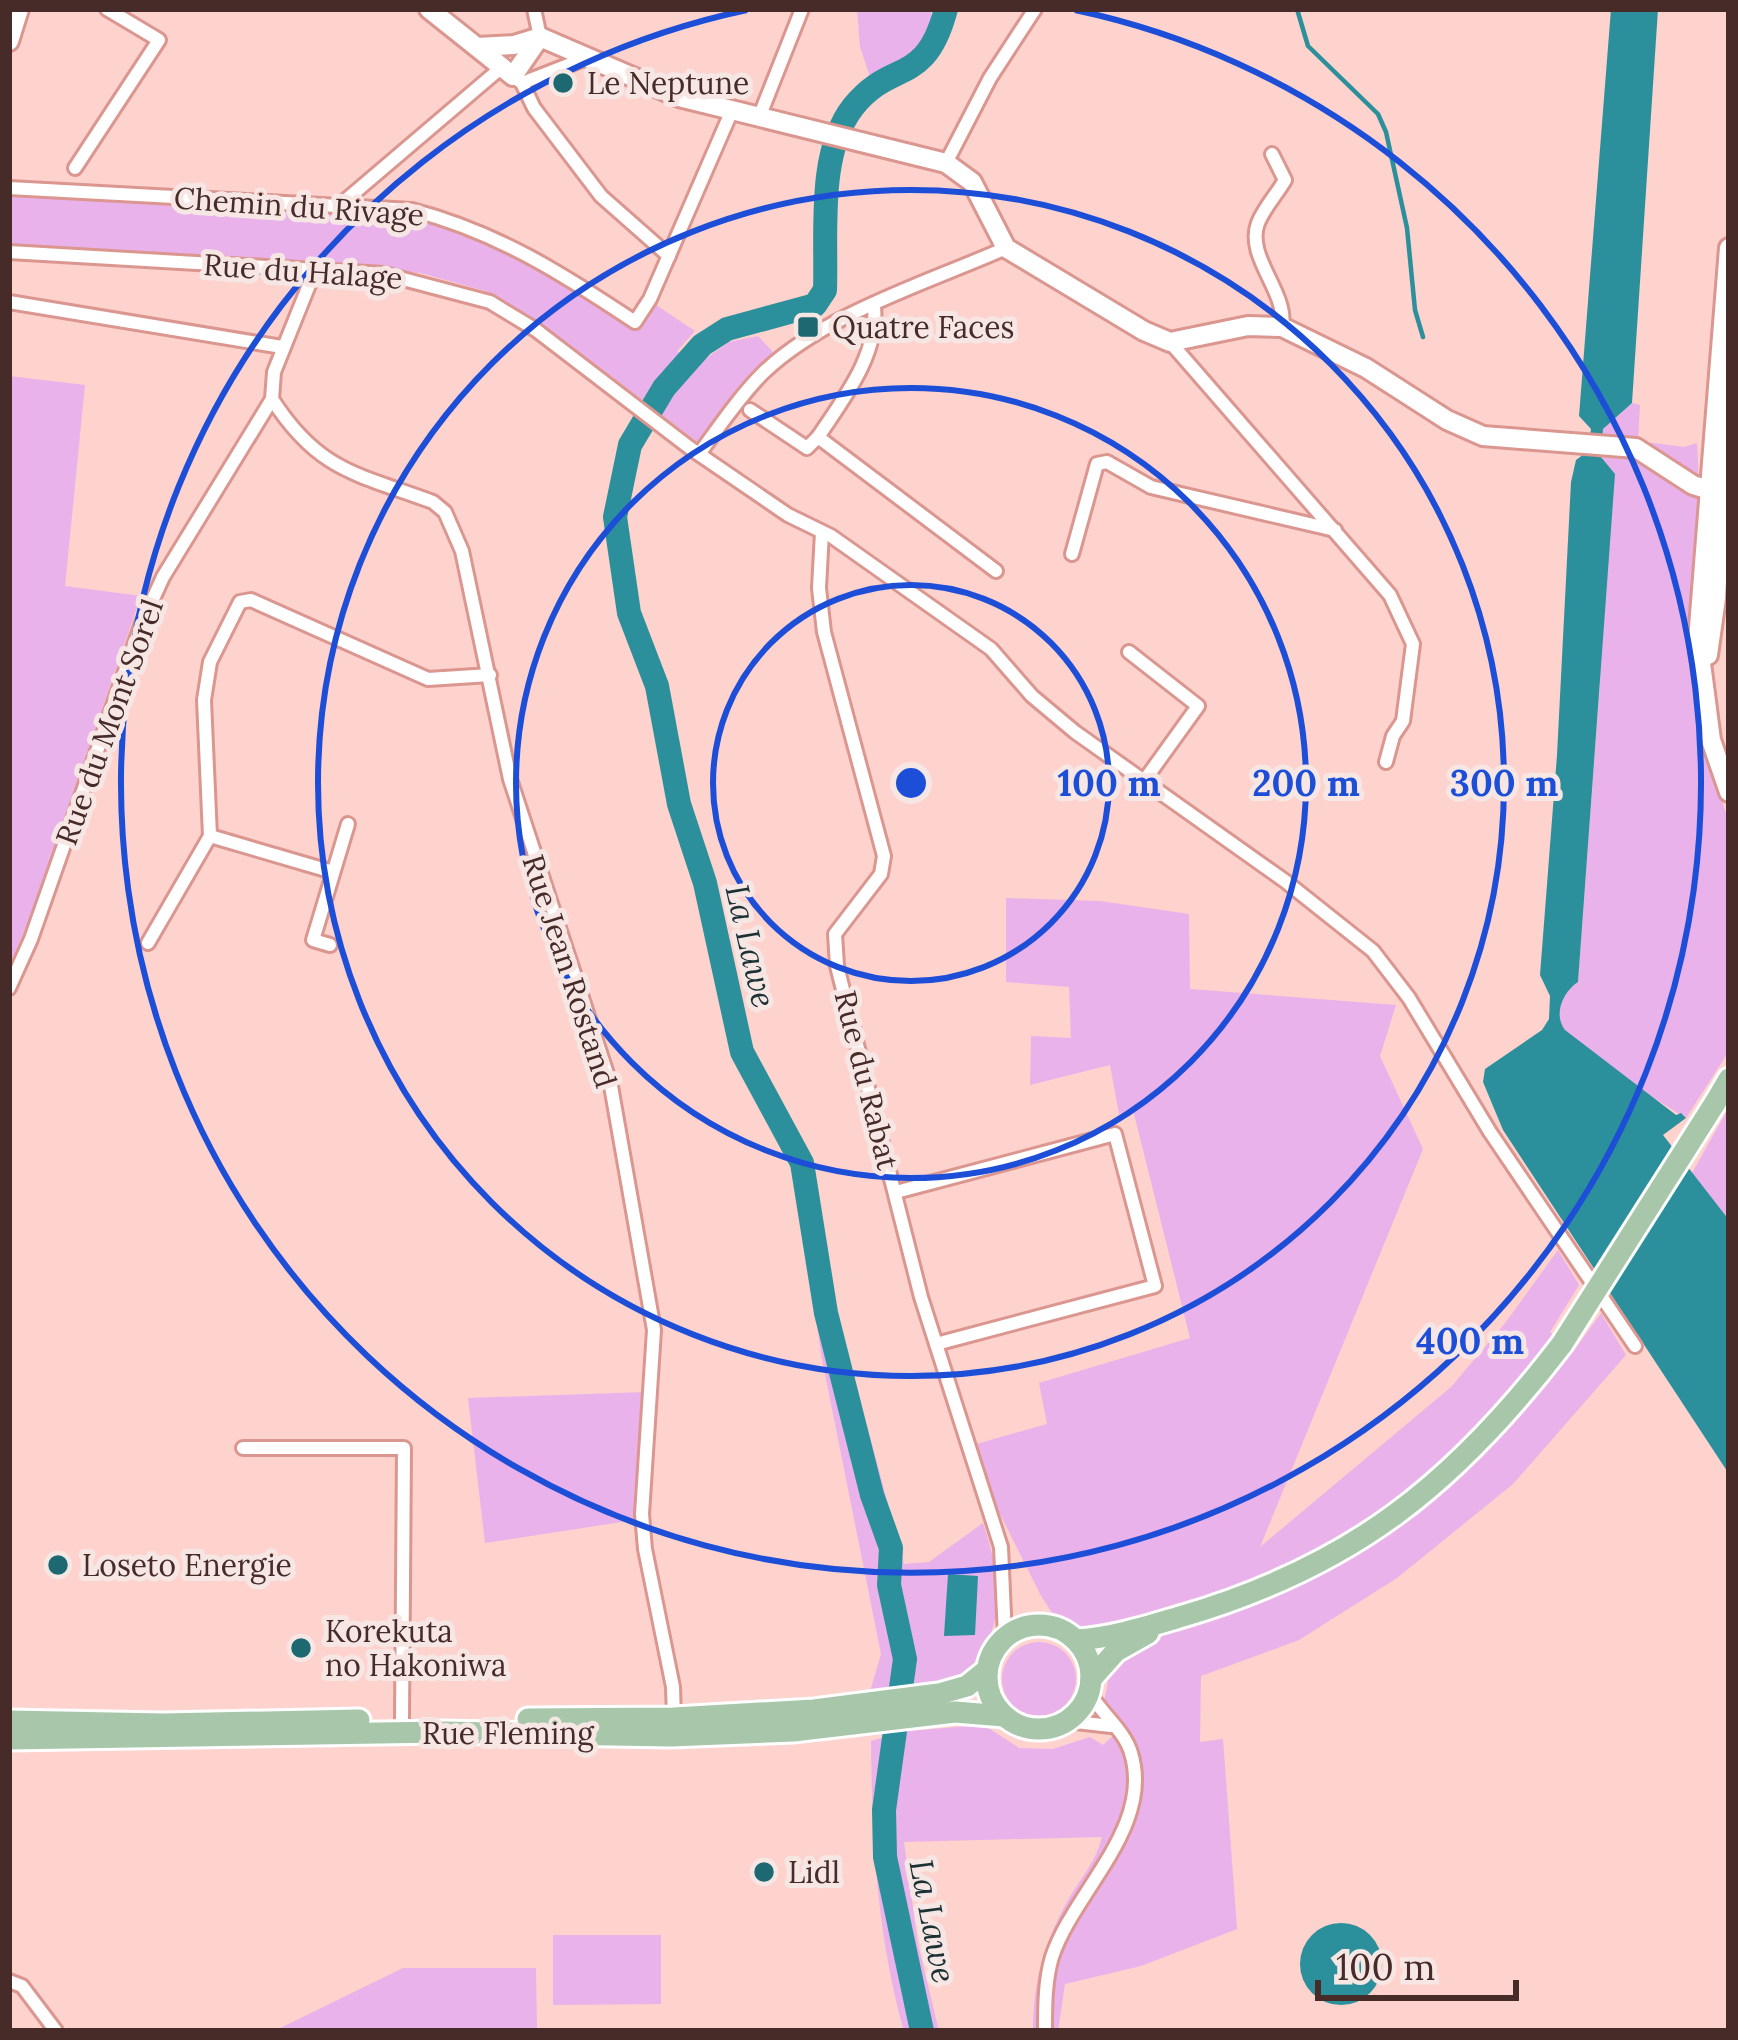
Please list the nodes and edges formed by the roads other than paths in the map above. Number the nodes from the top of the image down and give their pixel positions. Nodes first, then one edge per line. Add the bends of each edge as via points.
1 (19, 9) edge
2 (107, 9) edge
3 (429, 9) edge
4 (534, 9) edge
5 (1035, 9) edge
6 (797, 11) edge
7 (540, 37) junction
8 (9, 41) edge
9 (477, 47) junction
10 (586, 58) junction
11 (512, 75) junction
12 (733, 109) junction
13 (760, 115) junction
14 (1271, 154) dead end
15 (946, 163) junction
16 (75, 168) dead end
17 (9, 188) edge
18 (340, 205) junction
19 (1006, 248) junction
20 (1729, 248) edge
21 (9, 251) edge
22 (669, 256) junction
23 (315, 270) junction
24 (9, 302) edge
25 (874, 306) junction
26 (1282, 327) junction
27 (1170, 342) junction
28 (283, 347) junction
29 (1729, 385) edge
30 (272, 399) junction
31 (750, 410) dead end
32 (818, 436) junction
33 (699, 454) junction
34 (1719, 483) edge
35 (1336, 530) junction
36 (822, 532) junction
37 (1072, 554) dead end
38 (996, 571) dead end
39 (1129, 652) dead end
40 (490, 675) junction
41 (1704, 702) junction
42 (1386, 762) dead end
43 (1144, 781) junction
44 (1729, 792) edge
45 (348, 824) dead end
46 (210, 836) junction
47 (333, 872) junction
48 (148, 943) dead end
49 (330, 946) dead end
50 (9, 988) edge
51 (1729, 1079) edge
52 (896, 1192) junction
53 (936, 1344) junction
54 (1634, 1346) dead end
55 (243, 1448) dead end
56 (1175, 1618) junction
57 (1005, 1637) junction
58 (1076, 1640) junction
59 (987, 1670) junction
60 (1090, 1686) junction
61 (913, 1707) junction
62 (878, 1712) junction
63 (1004, 1717) junction
64 (674, 1718) junction
65 (402, 1720) junction
66 (9, 1721) edge
67 (1067, 1721) junction
68 (1111, 1726) junction
69 (9, 1739) edge
70 (9, 1982) edge
71 (56, 2031) edge
72 (1045, 2031) edge

1 - 8 street
2 - 16 street via 159,40
3 - 9 street
4 - 7 street
5 - 15 street
6 - 13 street
7 - 9 street
7 - 10 street
7 - 11 street
9 - 11 street
10 - 11 street
10 - 12 street via 679,97
11 - 18 street
11 - 22 street via 601,196
12 - 13 street
12 - 22 street
13 - 15 street
14 - 26 street via 1286,180 1256,226 1256,245
15 - 19 street via 972,182
17 - 18 street, Chemin du Rivage
18 - 22 street, Chemin du Rivage via 449,220 546,262 634,322
19 - 25 street
19 - 27 street
20 - 34 street via 1713,425
21 - 23 street, Rue du Halage
23 - 28 street, Rue du Mont Sorel
23 - 33 street, Rue du Halage via 416,279 490,302
24 - 28 street
25 - 32 street via 876,326 852,387
25 - 33 street via 794,347
26 - 27 street
26 - 34 street via 1483,436 1636,448 1666,468 1691,464
27 - 35 street
28 - 30 street, Rue du Mont Sorel
29 - 34 street
30 - 40 street, Rue Jean Rostand via 335,467 445,512 462,551
30 - 50 street, Rue du Mont Sorel via 142,623
31 - 32 street via 807,448
32 - 38 street
33 - 36 street, Rue du Halage
34 - 41 street
34 - 41 street via 1698,640
35 - 37 street via 1151,487 1107,462 1097,464
35 - 42 street via 1390,595 1413,644 1403,721
36 - 43 street, Rue du Halage via 991,649 1032,696
36 - 52 street, Rue du Rabat via 824,632 884,856 881,874 835,934 837,966
39 - 43 street via 1198,706
40 - 46 street via 428,679 240,602 210,662 204,700
40 - 64 street, Rue Jean Rostand via 527,840 611,1086 653,1330 642,1514
41 - 44 street
43 - 54 street, Rue du Halage via 1340,922 1384,963
45 - 47 street
46 - 47 street
46 - 48 street
47 - 49 street via 313,940
51 - 56 main road, bridge via 1562,1344 1488,1433 1375,1531 1271,1588
52 - 53 street, Rue du Rabat
52 - 53 street via 1115,1134 1156,1286
53 - 57 street, Rue du Rabat via 1001,1546
55 - 65 street via 404,1448
56 - 58 main road
56 - 60 main road via 1116,1651
57 - 58 main road via 1042,1625
57 - 59 main road
58 - 60 main road via 1090,1664
59 - 61 main road, Rue Fleming
59 - 63 main road
60 - 67 main road
60 - 68 street
61 - 62 main road, Rue Fleming
61 - 63 main road, Rue Fleming
62 - 64 main road, Rue Fleming
62 - 69 main road, Rue Fleming via 793,1731 671,1736
63 - 67 main road via 1035,1729
64 - 65 main road, Rue Fleming
65 - 66 main road, Rue Fleming
67 - 68 street
68 - 72 street via 1131,1750 1134,1799 1051,1959
70 - 71 street via 22,1986

